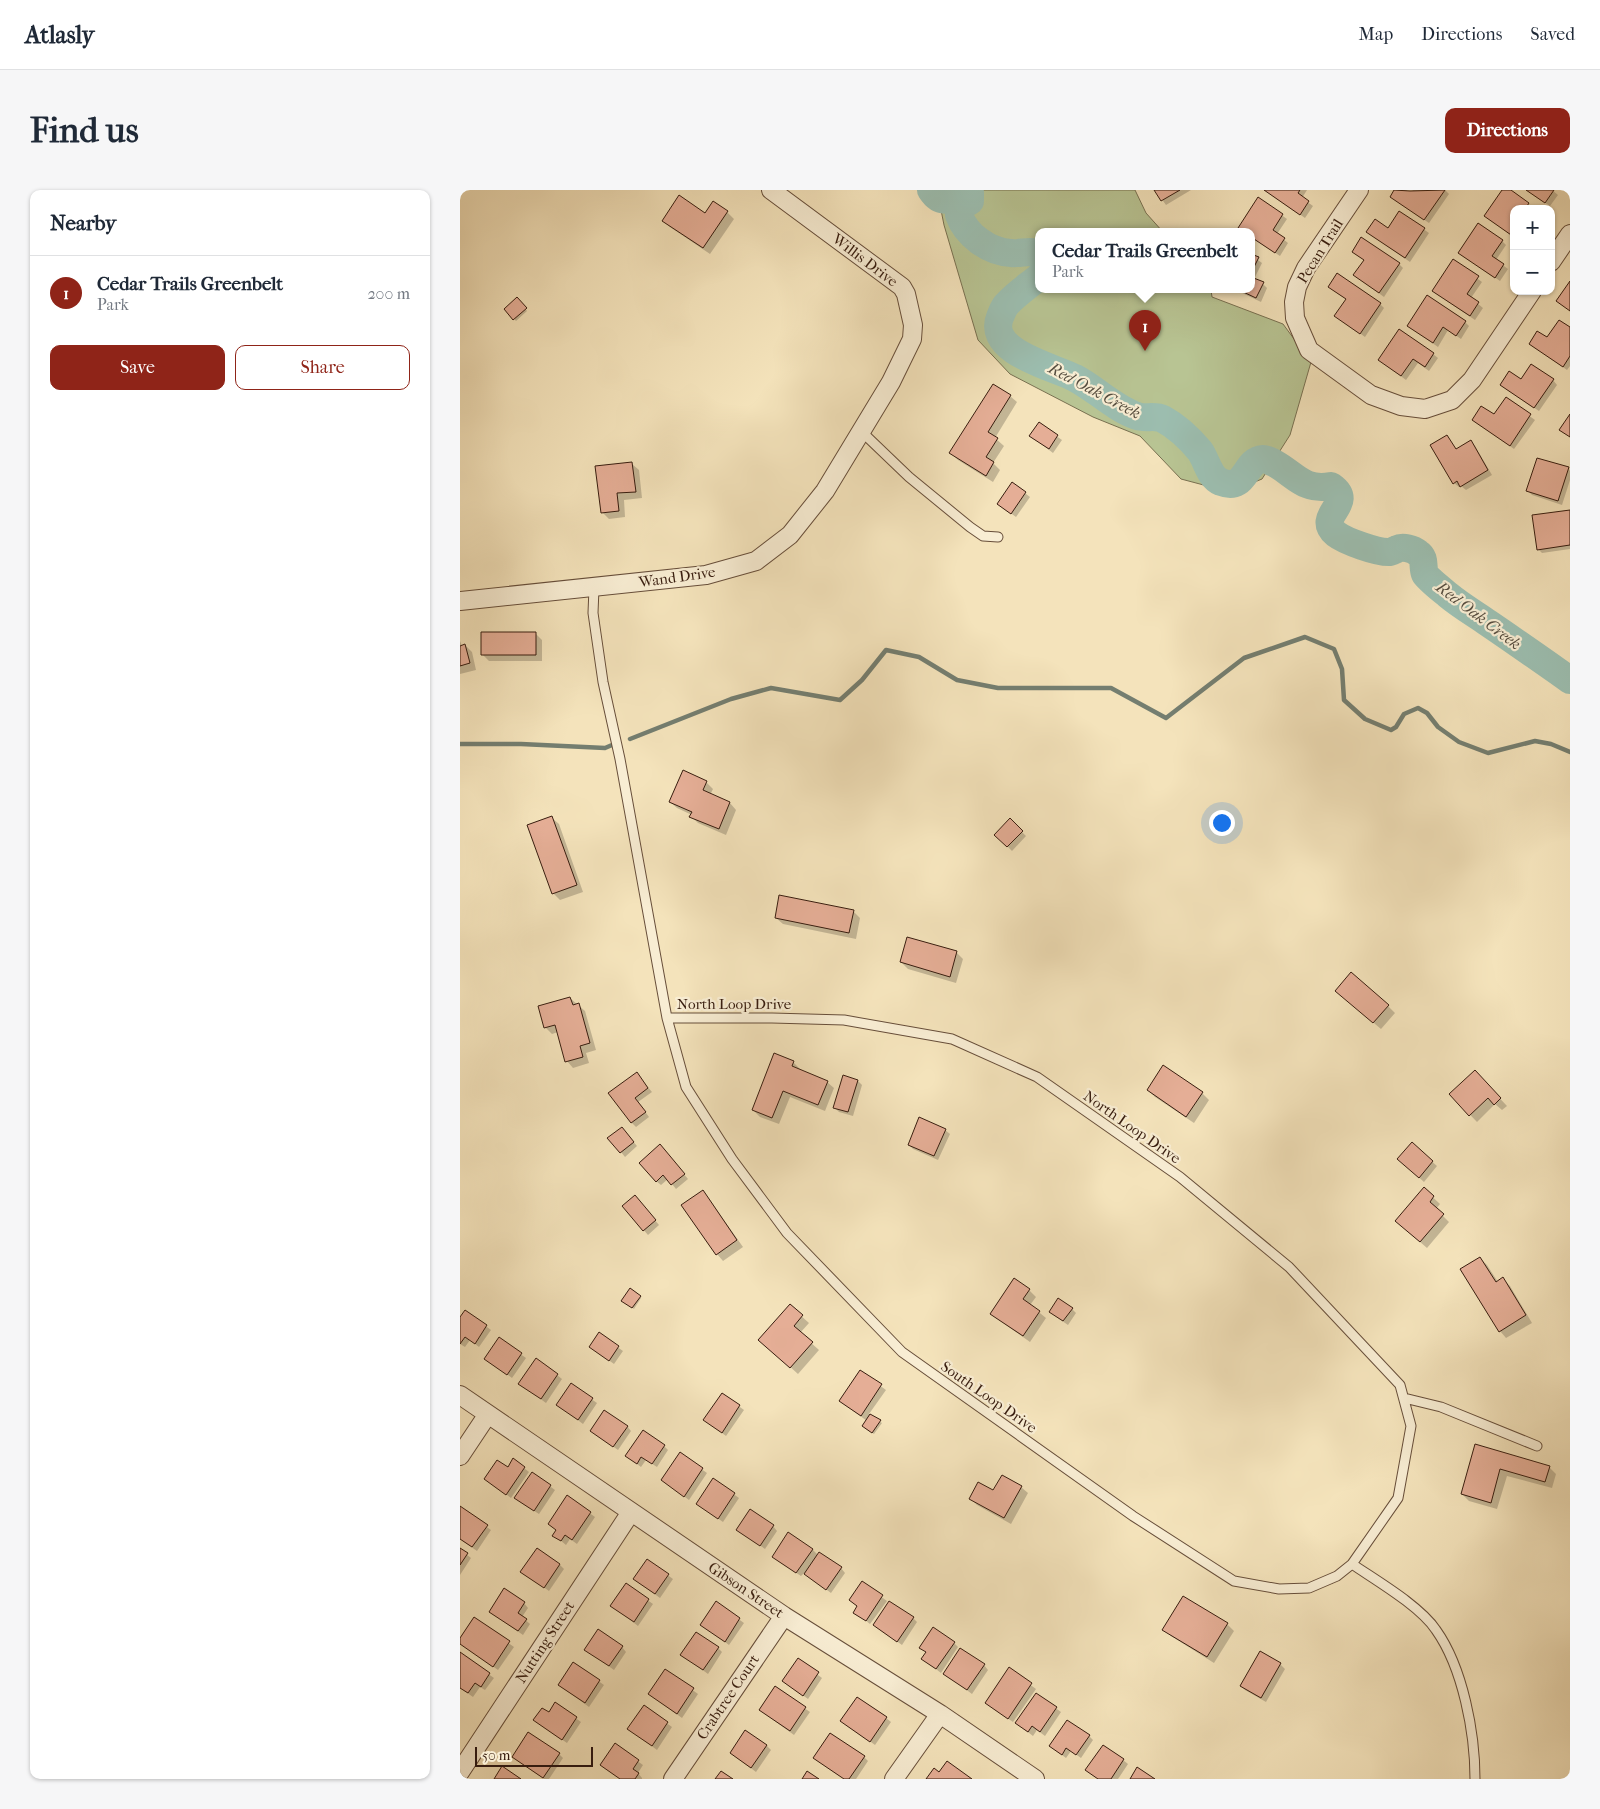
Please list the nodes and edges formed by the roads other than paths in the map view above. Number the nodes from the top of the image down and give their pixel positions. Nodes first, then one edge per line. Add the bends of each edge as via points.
1 (771, 190) edge
2 (1359, 190) edge
3 (1570, 234) edge
4 (1555, 256) edge
5 (1529, 295) edge
6 (891, 382) joint
7 (861, 431) junction
8 (998, 537) dead end
9 (594, 588) junction
10 (460, 601) edge
11 (667, 1018) junction
12 (460, 1395) edge
13 (1404, 1398) junction
14 (488, 1414) junction
15 (1536, 1446) dead end
16 (460, 1456) edge
17 (1398, 1498) joint
18 (631, 1512) junction
19 (1352, 1564) junction
20 (784, 1616) junction
21 (940, 1714) junction
22 (460, 1772) edge
23 (673, 1779) edge
24 (894, 1779) edge
25 (1036, 1779) edge
26 (1476, 1779) edge

1 - 6 street, Willis Drive via 902,287 913,325 912,339
2 - 5 street, Pecan Trail via 1306,268 1294,302 1296,318 1309,350 1371,395 1401,406 1425,409 1452,400 1472,380
3 - 4 street
6 - 7 street, Wand Drive
7 - 8 lane via 909,477 970,527 983,536
7 - 9 street, Wand Drive via 825,491 790,535 756,561 706,575
9 - 10 street, Wand Drive
9 - 11 lane, South Loop Drive via 593,613 603,682
11 - 13 lane, North Loop Drive via 844,1020 952,1039 1037,1077 1180,1177 1289,1267 1400,1385
11 - 19 lane, South Loop Drive via 686,1087 732,1159 787,1233 902,1352 1133,1516 1234,1581 1279,1589 1309,1588 1337,1576
12 - 14 street, Gibson Street
13 - 15 lane via 1441,1407
13 - 17 lane, North Loop Drive via 1411,1426
14 - 16 street
14 - 18 street, Gibson Street
17 - 19 lane, South Loop Drive
18 - 20 street, Gibson Street
18 - 22 street, Nutting Street
19 - 26 lane via 1415,1609 1436,1629 1465,1696
20 - 21 street, Gibson Street
20 - 23 street, Crabtree Court
21 - 24 street
21 - 25 street, Gibson Street

